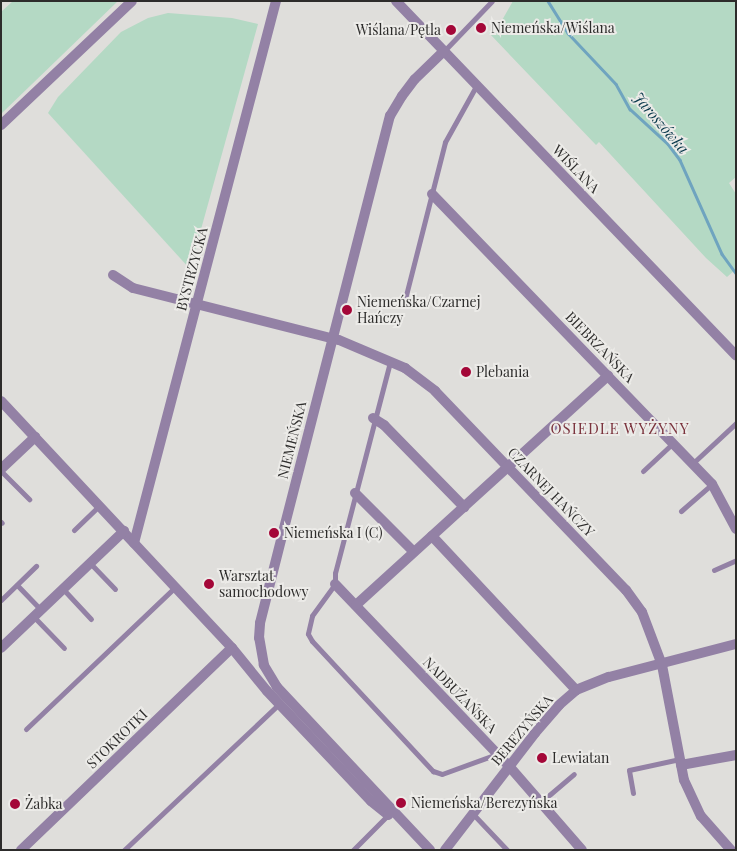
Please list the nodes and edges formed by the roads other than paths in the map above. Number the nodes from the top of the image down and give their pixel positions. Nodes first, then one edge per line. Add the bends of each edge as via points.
1 (132, 1) edge
2 (276, 1) edge
3 (396, 1) edge
4 (481, 1) edge
5 (492, 1) edge
6 (486, 7) junction
7 (444, 51) junction
8 (475, 88) dead end
9 (1, 125) edge
10 (432, 194) junction
11 (113, 275) dead end
12 (404, 302) dead end
13 (198, 303) junction
14 (333, 338) junction
15 (736, 355) edge
16 (390, 360) junction
17 (608, 376) junction
18 (1, 401) edge
19 (373, 418) junction
20 (736, 423) edge
21 (35, 437) junction
22 (673, 443) junction
23 (693, 463) junction
24 (508, 466) junction
25 (1, 470) edge
26 (643, 471) dead end
27 (712, 484) junction
28 (355, 493) junction
29 (29, 499) dead end
30 (100, 506) junction
31 (464, 507) junction
32 (681, 511) dead end
33 (733, 514) edge
34 (736, 529) edge
35 (74, 530) dead end
36 (124, 532) junction
37 (432, 536) junction
38 (134, 543) junction
39 (414, 552) junction
40 (736, 560) edge
41 (90, 563) junction
42 (36, 566) dead end
43 (714, 570) dead end
44 (335, 584) junction
45 (17, 585) junction
46 (174, 588) junction
47 (115, 589) dead end
48 (63, 590) junction
49 (1, 600) edge
50 (356, 605) junction
51 (38, 613) junction
52 (91, 619) dead end
53 (736, 644) edge
54 (1, 648) edge
55 (64, 648) dead end
56 (232, 648) junction
57 (662, 664) junction
58 (576, 690) junction
59 (279, 704) junction
60 (26, 729) dead end
61 (498, 754) junction
62 (736, 755) edge
63 (681, 762) junction
64 (509, 766) junction
65 (574, 774) dead end
66 (633, 793) dead end
67 (541, 802) junction
68 (391, 813) junction
69 (473, 814) junction
70 (21, 850) edge
71 (124, 850) edge
72 (352, 850) edge
73 (430, 850) edge
74 (445, 850) edge
75 (507, 850) edge
76 (582, 850) edge
77 (731, 850) edge

1 - 9 street
2 - 13 street, BYSTRZYCKA
3 - 7 street, WIŚLANA
4 - 6 lane
5 - 6 lane
6 - 7 lane
7 - 14 street, NIEMEŃSKA via 415,79 390,116
7 - 15 street, WIŚLANA
8 - 10 lane via 445,142
10 - 12 lane
10 - 17 street, BIEBRZAŃSKA
11 - 13 street, CZARNEJ HAŃCZY via 133,288
13 - 14 street, CZARNEJ HAŃCZY
13 - 38 street, BYSTRZYCKA
14 - 16 street, CZARNEJ HAŃCZY
14 - 68 street, NIEMEŃSKA via 260,623 259,647 267,673 277,686
16 - 19 lane
16 - 24 street, CZARNEJ HAŃCZY via 428,384
17 - 22 street, BIEBRZAŃSKA
17 - 24 street
18 - 21 street, NIEMEŃSKA
19 - 28 lane
19 - 31 street via 384,425
20 - 23 lane
21 - 25 street
21 - 30 street, NIEMEŃSKA
22 - 23 street, BIEBRZAŃSKA
22 - 26 lane
23 - 27 street, BIEBRZAŃSKA
24 - 31 street
24 - 57 street, CZARNEJ HAŃCZY via 626,590 642,612
25 - 29 lane
27 - 32 lane
27 - 33 street, BIEBRZAŃSKA
28 - 39 street
28 - 44 lane
30 - 35 lane
30 - 36 street, NIEMEŃSKA
31 - 37 street
33 - 34 street, BIEBRZAŃSKA
36 - 38 street, NIEMEŃSKA
36 - 41 street
37 - 39 street
37 - 58 street
38 - 46 street, NIEMEŃSKA
39 - 50 street
40 - 43 lane
41 - 47 lane
41 - 48 street
42 - 45 lane
44 - 50 street, NADBUŻAŃSKA
44 - 61 lane via 312,616 308,628 310,638 433,771 442,774
45 - 49 lane
45 - 51 lane
46 - 56 street, NIEMEŃSKA
46 - 60 lane
48 - 51 street
48 - 52 lane
50 - 61 street, NADBUŻAŃSKA
51 - 54 street
51 - 55 lane
53 - 57 street, BEREZYŃSKA
56 - 59 street, NIEMEŃSKA
56 - 70 street, STOKROTKI
57 - 58 street, BEREZYŃSKA via 609,677
57 - 63 street, CZARNEJ HAŃCZY
58 - 64 street, BEREZYŃSKA via 558,705
59 - 68 street, NIEMEŃSKA via 371,801
59 - 71 lane
61 - 64 street, NADBUŻAŃSKA
62 - 63 street
63 - 66 lane via 629,770
63 - 77 street, CZARNEJ HAŃCZY via 690,796 701,816
64 - 67 street, NADBUŻAŃSKA
64 - 69 street, BEREZYŃSKA
65 - 67 lane
67 - 76 street, NADBUŻAŃSKA
68 - 72 lane
68 - 73 street, NIEMEŃSKA
69 - 74 street, BEREZYŃSKA
69 - 75 lane

